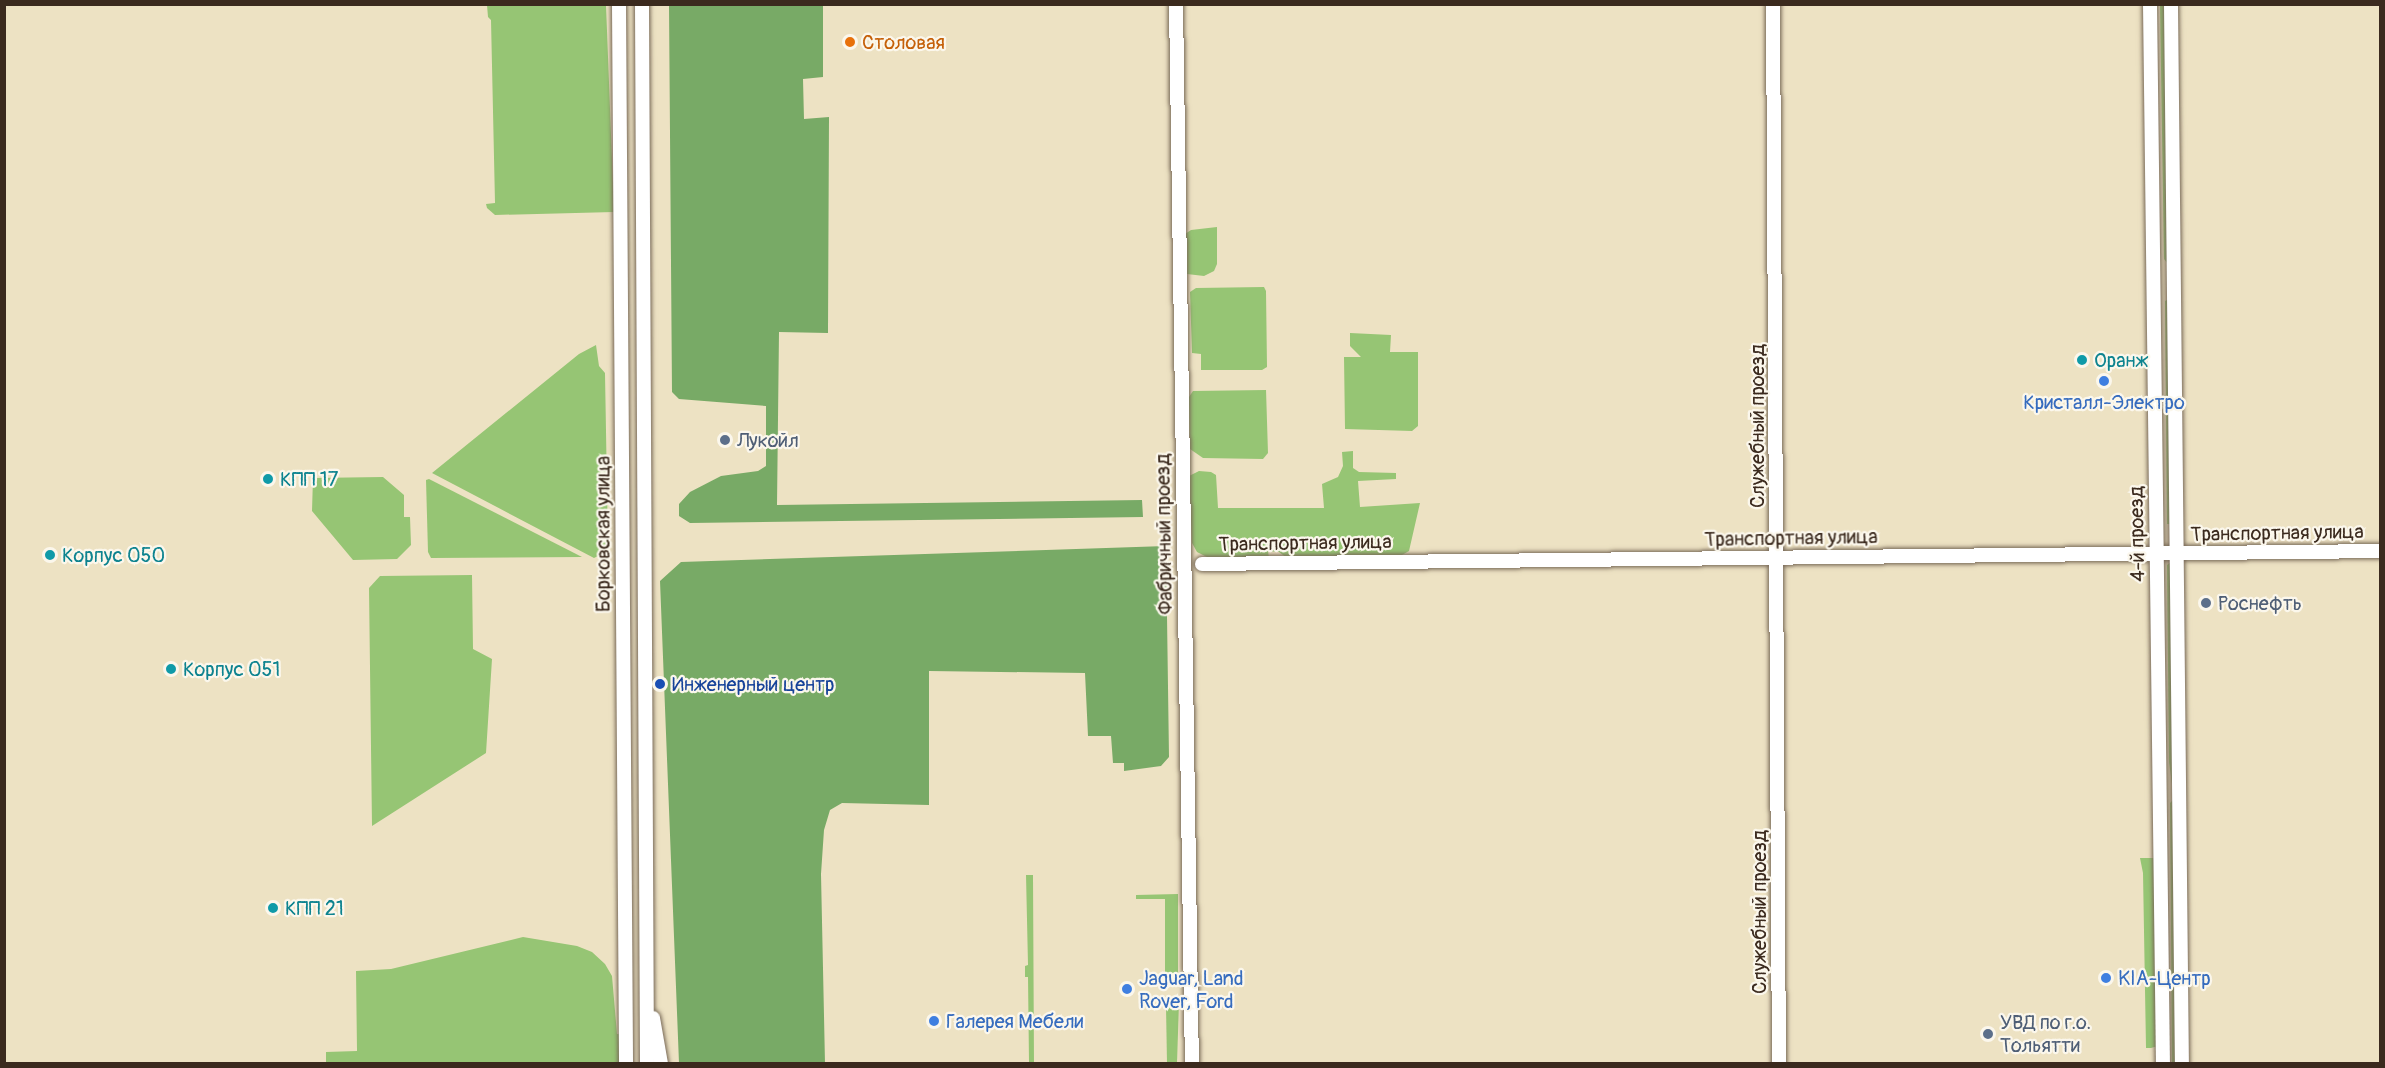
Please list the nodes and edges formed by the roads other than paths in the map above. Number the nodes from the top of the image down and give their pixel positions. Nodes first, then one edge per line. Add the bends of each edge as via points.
1 (619, 4) edge
2 (642, 4) edge
3 (1176, 4) edge
4 (1773, 4) edge
5 (2150, 4) edge
6 (2171, 4) edge
7 (2154, 278) junction
8 (2172, 278) junction
9 (2380, 551) edge
10 (2176, 553) junction
11 (2157, 554) junction
12 (1777, 558) junction
13 (622, 562) junction
14 (644, 563) junction
15 (1202, 564) dead end
16 (646, 973) junction
17 (626, 1064) edge
18 (647, 1064) edge
19 (661, 1064) edge
20 (1192, 1064) edge
21 (1779, 1064) edge
22 (2163, 1064) edge
23 (2182, 1064) edge

1 - 13 main road, Борковская улица
2 - 14 main road, Борковская улица
3 - 20 main road, Фабричный проезд
4 - 12 main road, Служебный проезд
5 - 7 main road, 4-й проезд
6 - 8 main road, 4-й проезд
7 - 8 main road
7 - 11 main road, 4-й проезд
8 - 10 main road, 4-й проезд
9 - 10 main road, Транспортная улица
10 - 11 main road, Транспортная улица
10 - 23 main road, 4-й проезд
11 - 12 main road, Транспортная улица
11 - 22 main road, 4-й проезд
12 - 15 main road, Транспортная улица
12 - 21 main road, Служебный проезд
13 - 14 main road
13 - 17 main road, Борковская улица
14 - 16 main road, Борковская улица
16 - 18 main road, Борковская улица
16 - 19 main road

